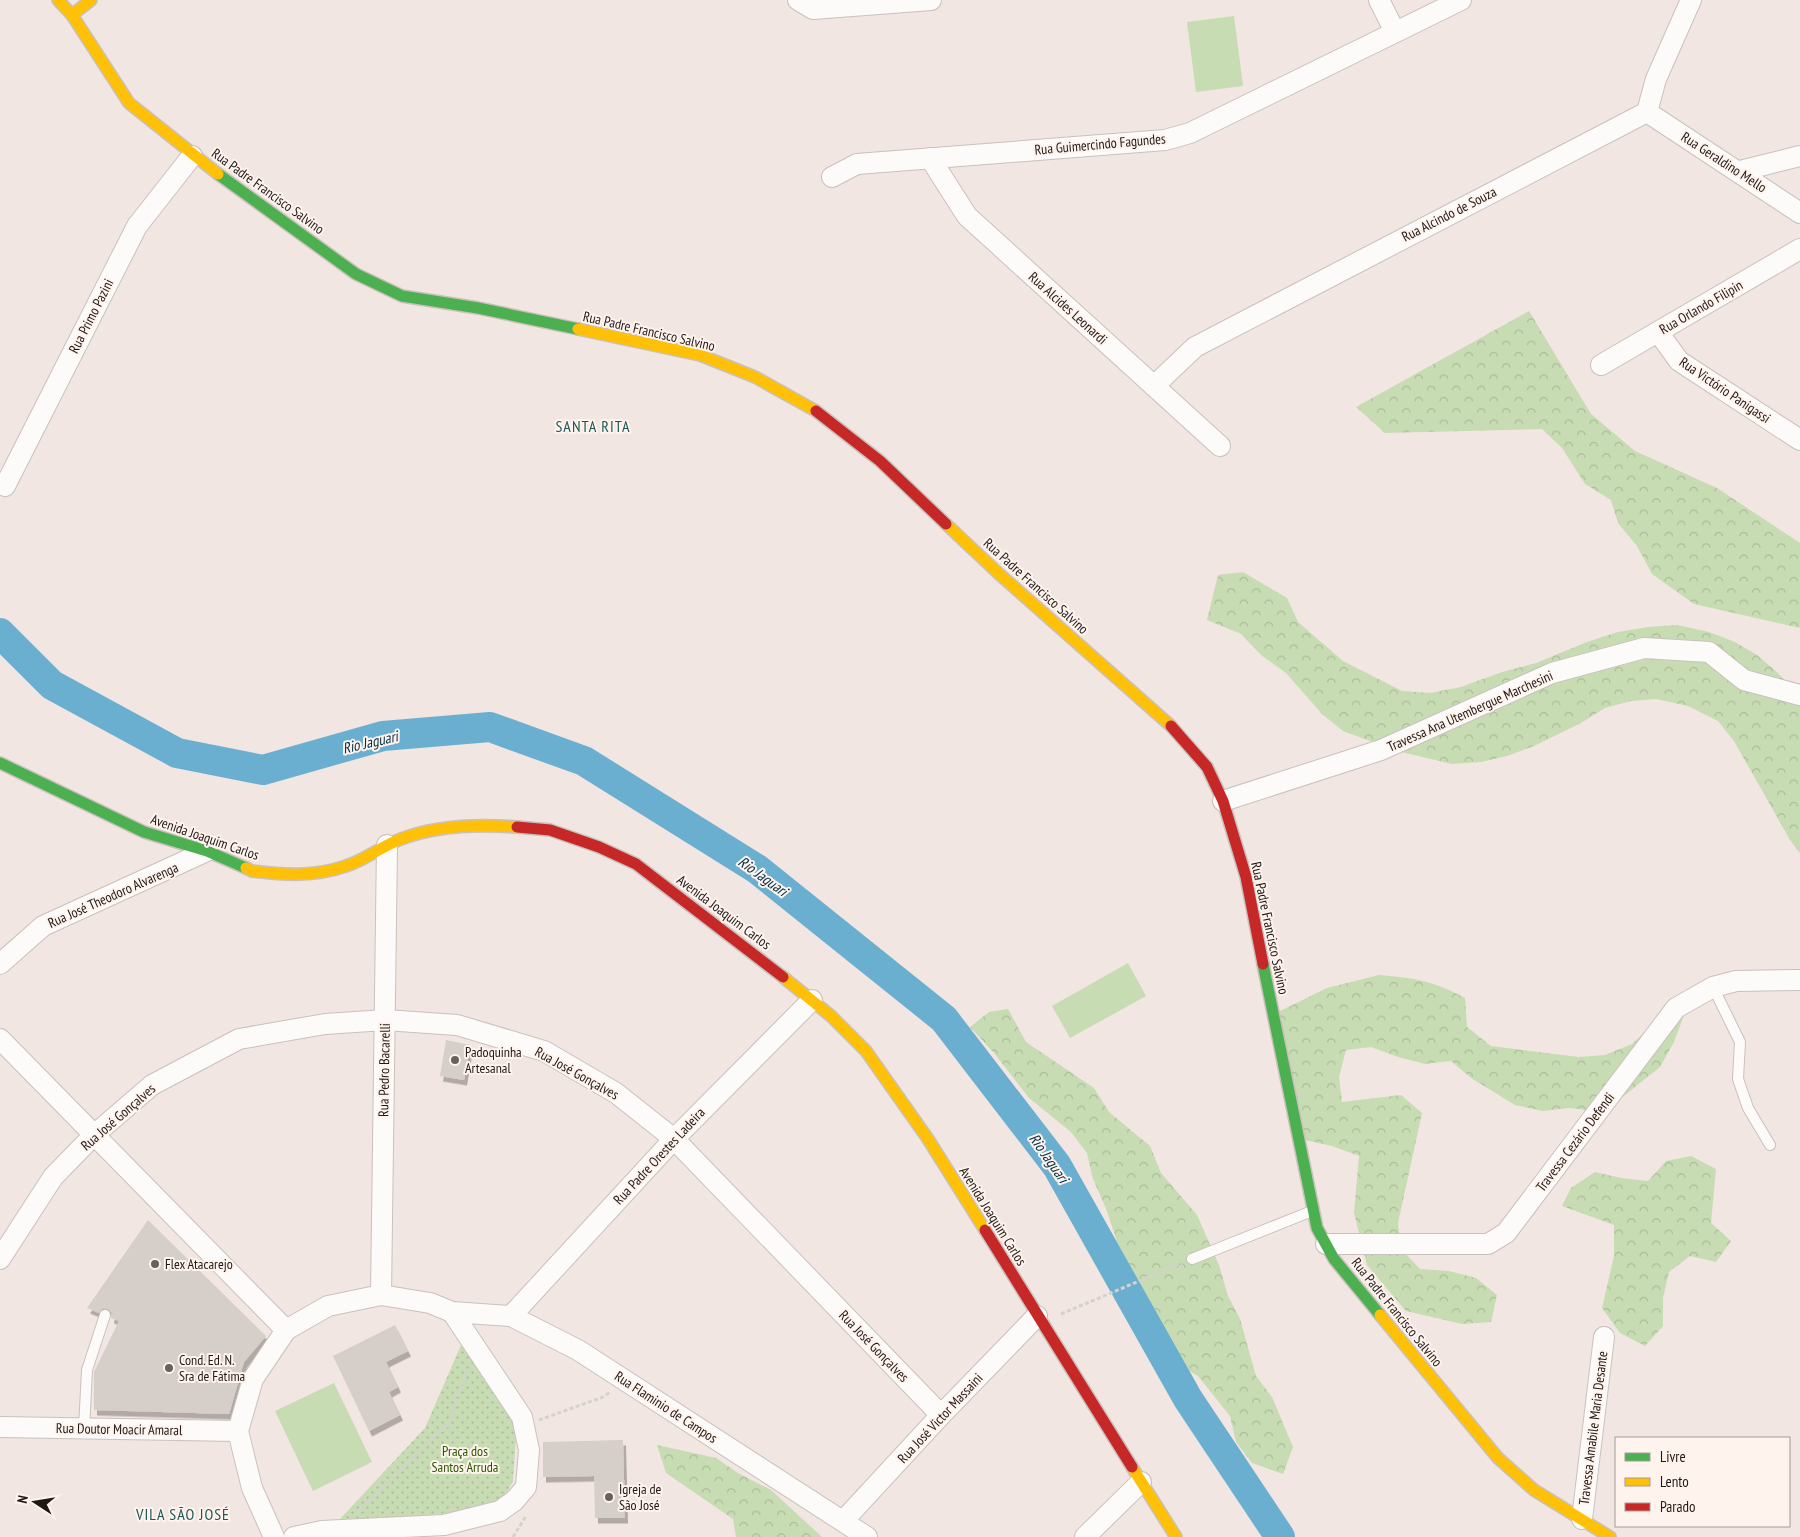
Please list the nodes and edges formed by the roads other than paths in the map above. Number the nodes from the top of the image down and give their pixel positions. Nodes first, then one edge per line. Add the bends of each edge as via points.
1 (58, 0) edge
2 (92, 0) edge
3 (798, 0) edge
4 (931, 0) edge
5 (1378, 0) edge
6 (1460, 0) edge
7 (1691, 0) edge
8 (72, 15) junction
9 (1395, 32) junction
10 (1647, 112) junction
11 (192, 156) junction
12 (1800, 156) edge
13 (930, 158) junction
14 (1740, 171) junction
15 (832, 177) dead end
16 (1800, 213) edge
17 (1800, 250) edge
18 (1658, 332) junction
19 (1601, 365) dead end
20 (1154, 386) junction
21 (1800, 440) edge
22 (1220, 446) dead end
23 (5, 486) dead end
24 (1800, 695) edge
25 (0, 763) edge
26 (1223, 801) junction
27 (387, 846) junction
28 (207, 851) junction
29 (0, 964) edge
30 (1800, 980) edge
31 (1713, 987) junction
32 (812, 1000) junction
33 (385, 1020) junction
34 (0, 1040) edge
35 (94, 1135) junction
36 (674, 1139) junction
37 (1770, 1145) dead end
38 (1313, 1211) junction
39 (1326, 1244) junction
40 (0, 1259) edge
41 (1192, 1259) road end
42 (381, 1295) junction
43 (452, 1312) junction
44 (105, 1315) dead end
45 (511, 1316) junction
46 (1039, 1319) junction
47 (286, 1330) junction
48 (1604, 1337) dead end
49 (941, 1415) junction
50 (0, 1427) edge
51 (84, 1429) junction
52 (238, 1431) junction
53 (1140, 1482) junction
54 (1582, 1519) junction
55 (844, 1520) junction
56 (274, 1537) edge
57 (294, 1537) edge
58 (867, 1537) edge
59 (1086, 1537) edge
60 (1176, 1537) edge
61 (1610, 1537) edge

1 - 8 street, Rua Padre Francisco Salvino
2 - 8 street
3 - 4 street via 813,10
5 - 9 street
6 - 9 street, Rua Guimercindo Fagundes
7 - 10 street via 1656,79
8 - 11 street, Rua Padre Francisco Salvino via 129,103
9 - 13 street, Rua Guimercindo Fagundes via 1190,133 1165,140
10 - 14 street, Rua Geraldino Mello
10 - 20 street, Rua Alcindo de Souza via 1195,346
11 - 23 street, Rua Primo Pazini via 137,226
11 - 26 street, Rua Padre Francisco Salvino via 356,274 402,296 478,308 700,355 755,377 807,404 880,461 998,573 1175,730 1207,767
12 - 14 street
13 - 15 street, Rua Guimercindo Fagundes via 857,164
13 - 20 street, Rua Alcides Leonardi via 967,216
14 - 16 street, Rua Geraldino Mello
17 - 18 street, Rua Orlando Filipin
18 - 19 street, Rua Orlando Filipin
18 - 21 street, Rua Victório Panigassi via 1680,361
20 - 22 street, Rua Alcides Leonardi
24 - 26 street, Travessa Ana Utembergue Marchesini via 1744,680 1709,652 1644,648 1552,673 1381,750
25 - 28 street, Avenida Joaquim Carlos via 144,832
26 - 38 street, Rua Padre Francisco Salvino via 1246,877
27 - 28 street, Avenida Joaquim Carlos via 346,866 295,876 252,871
27 - 32 street, Avenida Joaquim Carlos via 435,829 488,825 550,830 599,846 636,864
27 - 33 street, Rua Pedro Bacarelli
28 - 29 street, Rua José Theodoro Alvarenga via 43,926
30 - 31 street, Travessa Cezário Defendi via 1736,980
31 - 37 lane via 1740,1042 1738,1079 1748,1108
31 - 39 street, Travessa Cezário Defendi via 1676,1008 1506,1233 1488,1244
32 - 36 street, Rua Padre Orestes Ladeira
32 - 46 street, Avenida Joaquim Carlos via 866,1051 928,1139
33 - 35 street, Rua José Gonçalves via 324,1024 239,1039 152,1084
33 - 36 street, Rua José Gonçalves via 457,1025 544,1051 616,1093
33 - 42 street, Rua Pedro Bacarelli
34 - 35 street
35 - 40 street, Rua José Gonçalves via 53,1177
35 - 47 street
36 - 45 street, Rua Padre Orestes Ladeira
36 - 49 street, Rua José Gonçalves
38 - 39 street, Rua Padre Francisco Salvino via 1317,1228
38 - 41 lane
39 - 54 street, Rua Padre Francisco Salvino via 1334,1259 1498,1458 1534,1490
42 - 43 street, Rua Flaminio de Campos via 430,1303
42 - 47 street, Rua Flaminio de Campos via 328,1306
43 - 45 street, Rua Flaminio de Campos
43 - 57 street via 522,1417 529,1450 526,1487 500,1511 444,1525 337,1530
44 - 51 lane via 87,1370
45 - 55 street, Rua Flaminio de Campos via 578,1350
46 - 49 street, Rua José Victor Massaini
46 - 53 street, Avenida Joaquim Carlos
47 - 52 street, Rua Flaminio de Campos via 253,1379
48 - 54 street, Travessa Amabile Maria Desante
49 - 55 street, Rua José Victor Massaini
50 - 51 street, Rua Doutor Moacir Amaral
51 - 52 street, Rua Doutor Moacir Amaral
52 - 56 street, Rua Flaminio de Campos via 252,1488
53 - 59 street
53 - 60 street, Avenida Joaquim Carlos
54 - 61 street, Rua Padre Francisco Salvino
55 - 58 street, Rua Flaminio de Campos

